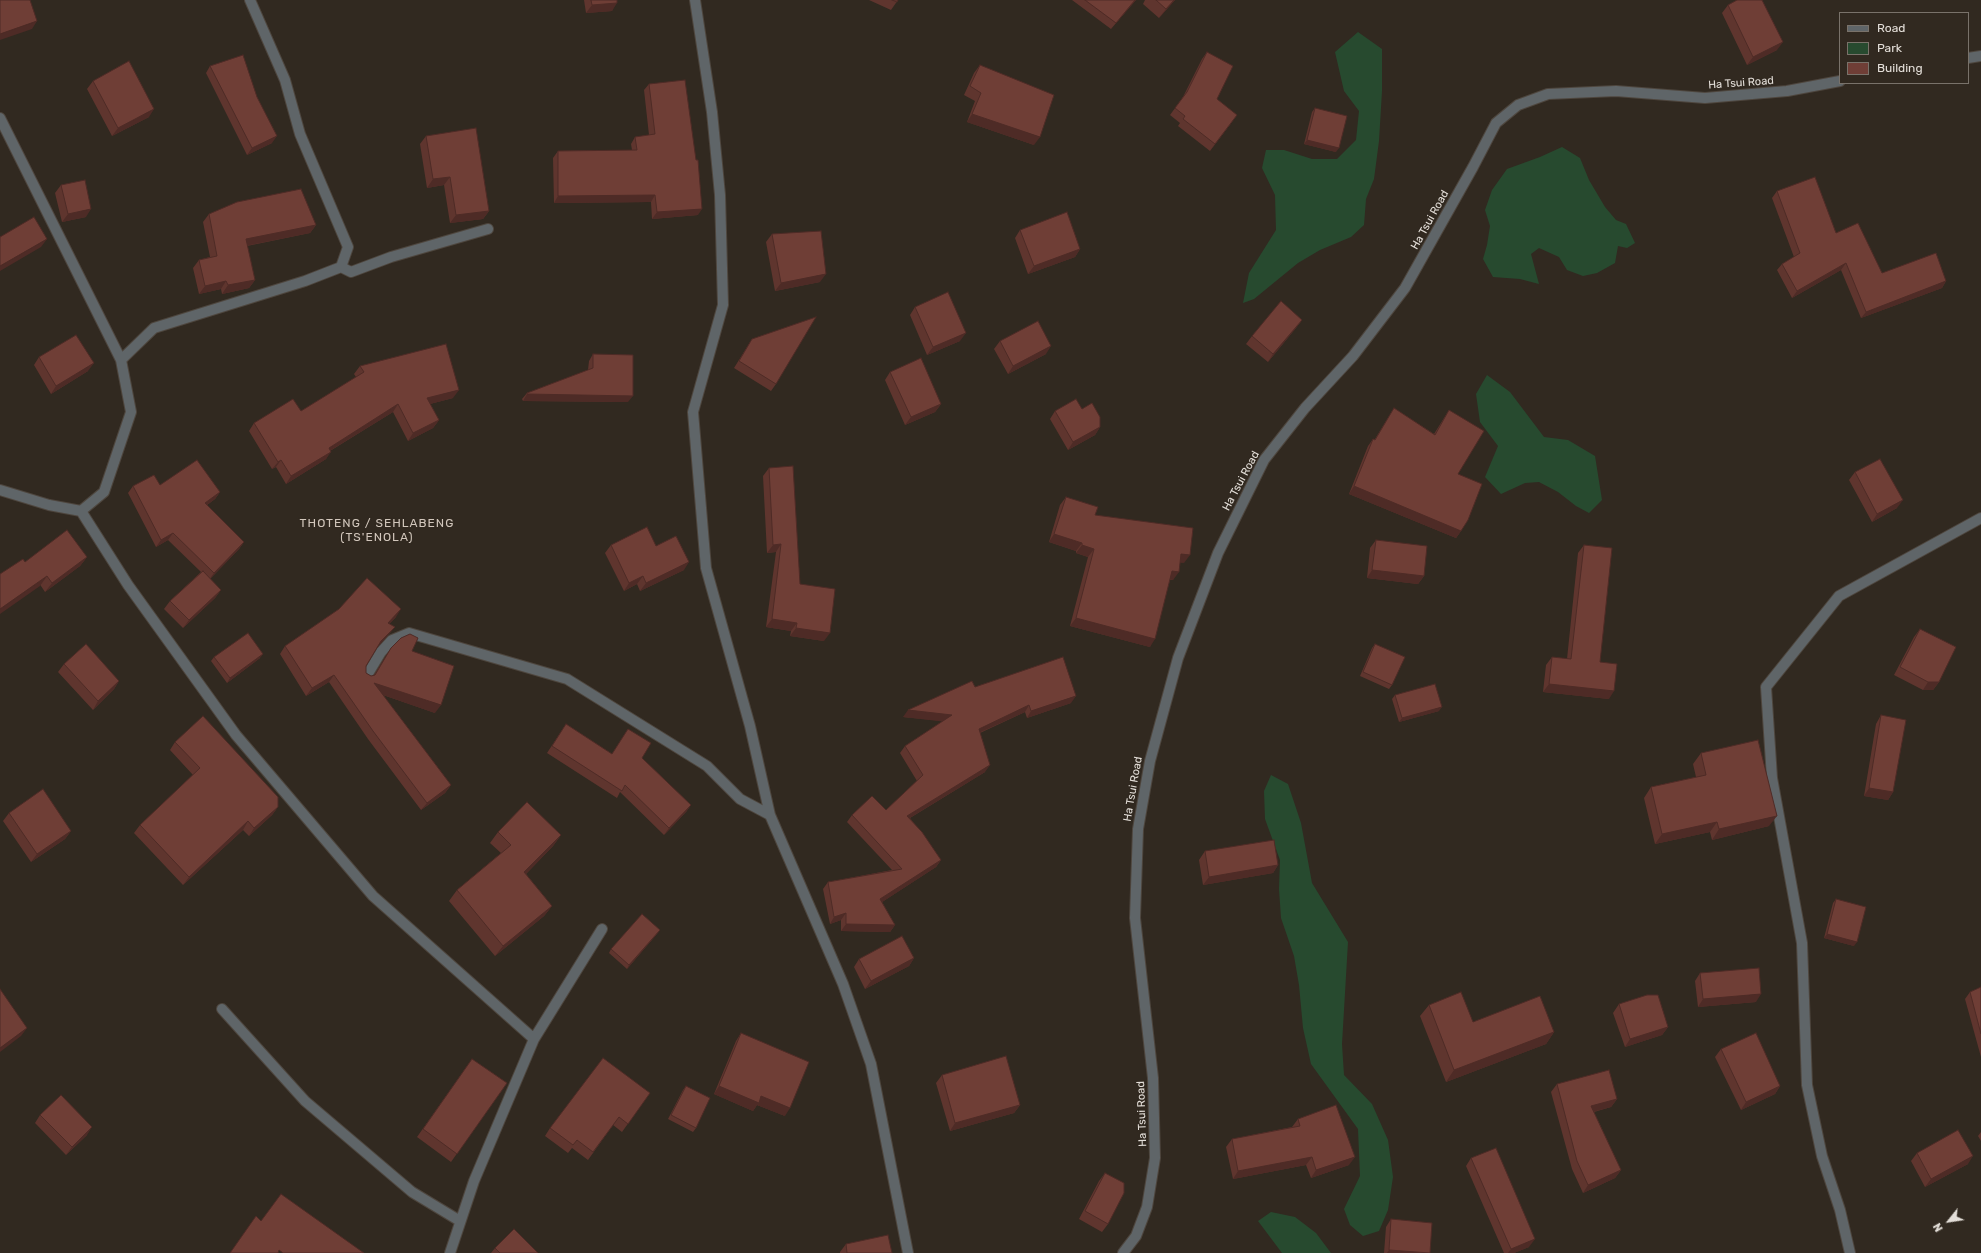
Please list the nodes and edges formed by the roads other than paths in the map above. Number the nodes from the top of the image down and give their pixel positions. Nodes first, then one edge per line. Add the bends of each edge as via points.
1 (250, 0) edge
2 (695, 0) edge
3 (1981, 56) edge
4 (1969, 58) edge
5 (1839, 82) edge
6 (0, 118) edge
7 (488, 229) dead end
8 (341, 267) junction
9 (120, 360) junction
10 (0, 490) edge
11 (81, 511) junction
12 (1981, 518) edge
13 (366, 677) edge
14 (770, 815) junction
15 (602, 929) dead end
16 (222, 1009) dead end
17 (534, 1039) junction
18 (460, 1221) junction
19 (450, 1253) edge
20 (908, 1253) edge
21 (1123, 1253) edge
22 (1850, 1253) edge

1 - 8 street via 285,80 300,134 348,247
2 - 14 street via 712,112 720,195 723,305 693,412 706,568 750,726
3 - 4 street
5 - 21 street, Ha Tsui Road via 1787,91 1705,98 1616,91 1548,94 1518,105 1496,123 1405,288 1353,356 1305,408 1264,460 1218,553 1191,623 1178,658 1150,761 1138,829 1135,918 1153,1078 1155,1158 1147,1207 1136,1236
6 - 9 street
7 - 8 street via 351,272
8 - 9 street via 154,328
9 - 11 street via 131,412 104,492
10 - 11 street via 49,505
11 - 17 street via 128,585 236,735 373,896
12 - 22 street via 1839,596 1766,688 1772,778 1802,943 1807,1085 1822,1156 1840,1210
13 - 14 street via 381,652 392,640 409,633 567,680 707,766 740,799
14 - 20 street via 843,984 871,1064
15 - 17 street
16 - 18 street via 306,1101 412,1192
17 - 18 street via 474,1181
18 - 19 street

